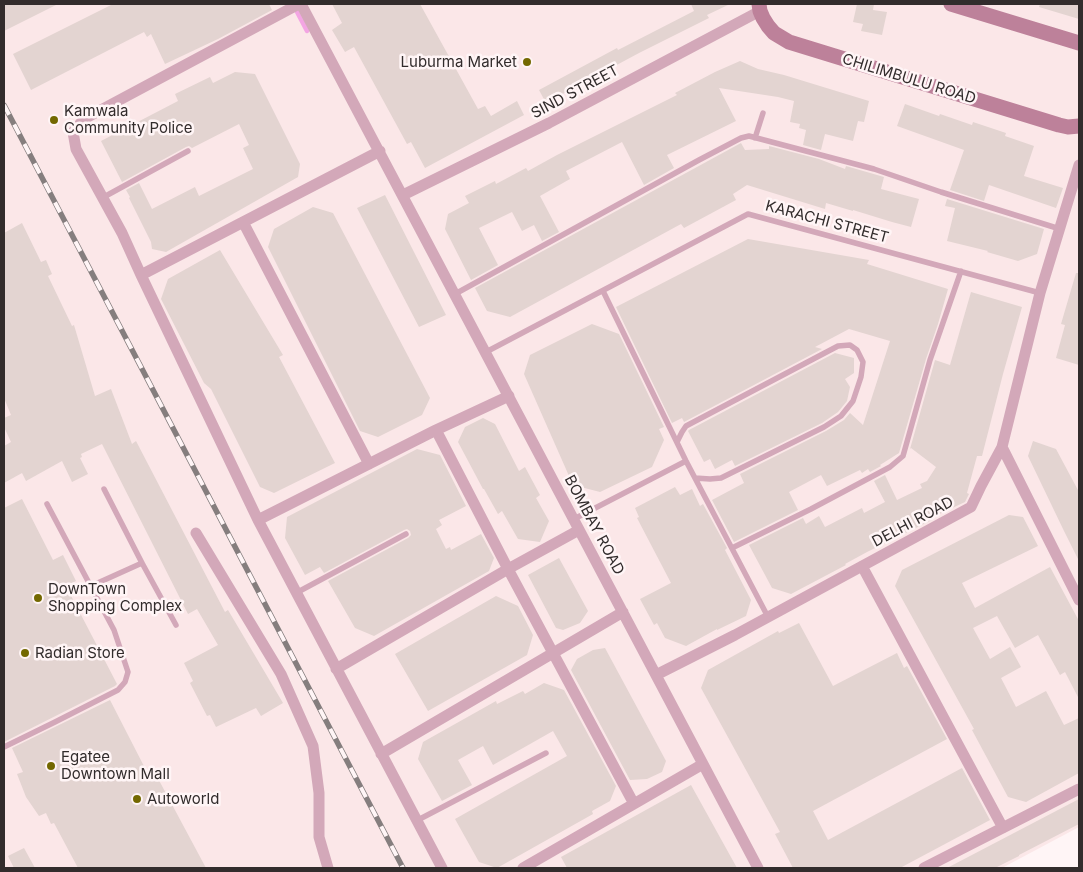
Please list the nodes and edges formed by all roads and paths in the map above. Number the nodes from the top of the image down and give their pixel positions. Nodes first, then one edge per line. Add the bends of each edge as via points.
1 (300, 4) edge
2 (951, 4) edge
3 (760, 7) edge
4 (1079, 44) edge
5 (763, 113) dead end
6 (1074, 127) edge
7 (755, 138) junction
8 (1079, 142) edge
9 (188, 151) dead end
10 (380, 151) junction
11 (1079, 165) edge
12 (403, 196) junction
13 (102, 198) junction
14 (243, 222) junction
15 (1060, 229) junction
16 (961, 271) junction
17 (141, 275) junction
18 (603, 291) junction
19 (1040, 293) junction
20 (455, 294) junction
21 (486, 352) junction
22 (508, 396) junction
23 (436, 430) junction
24 (677, 442) junction
25 (1002, 446) junction
26 (686, 461) junction
27 (369, 464) junction
28 (696, 478) junction
29 (104, 488) dead end
30 (47, 504) dead end
31 (258, 520) junction
32 (577, 524) junction
33 (196, 533) dead end
34 (406, 534) dead end
35 (732, 548) junction
36 (142, 563) junction
37 (862, 566) junction
38 (508, 569) junction
39 (91, 586) junction
40 (296, 593) junction
41 (1079, 600) edge
42 (623, 612) junction
43 (768, 617) junction
44 (176, 626) dead end
45 (553, 654) junction
46 (336, 669) junction
47 (656, 675) junction
48 (4, 747) edge
49 (546, 753) dead end
50 (381, 754) junction
51 (703, 764) junction
52 (1079, 789) edge
53 (634, 804) junction
54 (416, 820) junction
55 (1003, 828) junction
56 (328, 868) edge
57 (442, 868) edge
58 (523, 868) edge
59 (758, 868) edge
60 (924, 868) edge

1 - 10 street, BOMBAY ROAD
1 - 13 street via 84,119 73,132 76,148
2 - 4 main road
3 - 6 main road, CHILIMBULU ROAD via 768,26 789,42
3 - 12 street, SIND STREET via 549,123
5 - 7 lane
6 - 8 main road
7 - 15 lane via 874,169
7 - 20 lane via 741,138
9 - 13 lane
10 - 12 street, BOMBAY ROAD
10 - 14 street
11 - 15 street, DELHI ROAD
12 - 20 street, BOMBAY ROAD
13 - 17 street
14 - 17 street
14 - 27 street
15 - 19 street, DELHI ROAD
16 - 18 lane, KARACHI STREET via 748,214
16 - 19 lane, KARACHI STREET
16 - 35 lane via 930,360 903,456 890,467 811,510
17 - 31 street
18 - 21 lane, KARACHI STREET
18 - 24 lane
19 - 25 street, DELHI ROAD
20 - 21 street, BOMBAY ROAD
21 - 22 street, BOMBAY ROAD
22 - 23 street
22 - 32 street, BOMBAY ROAD
23 - 27 street
23 - 38 street
24 - 26 lane
24 - 28 lane via 686,426 838,346 850,345 857,350 862,362 861,377 853,401 841,416 721,478
25 - 37 street, DELHI ROAD via 971,507
25 - 41 street
26 - 28 lane
26 - 32 lane
27 - 31 street
28 - 35 lane
29 - 36 lane
30 - 39 lane
31 - 40 street
32 - 38 street
32 - 42 street, BOMBAY ROAD
33 - 56 street via 281,674 313,746 319,793 319,838
34 - 40 lane
35 - 43 lane
36 - 39 lane
36 - 44 lane
37 - 43 street, DELHI ROAD
37 - 55 street
38 - 45 street
38 - 46 street
39 - 48 lane via 114,630 128,672 125,682 118,690
40 - 46 street
42 - 45 street
42 - 47 street, BOMBAY ROAD
43 - 47 street, DELHI ROAD
45 - 50 street
45 - 53 street
46 - 50 street
47 - 51 street, BOMBAY ROAD
49 - 54 lane
50 - 54 street
51 - 53 street
51 - 59 street, BOMBAY ROAD
52 - 55 street
53 - 58 street
54 - 57 street
55 - 60 street

